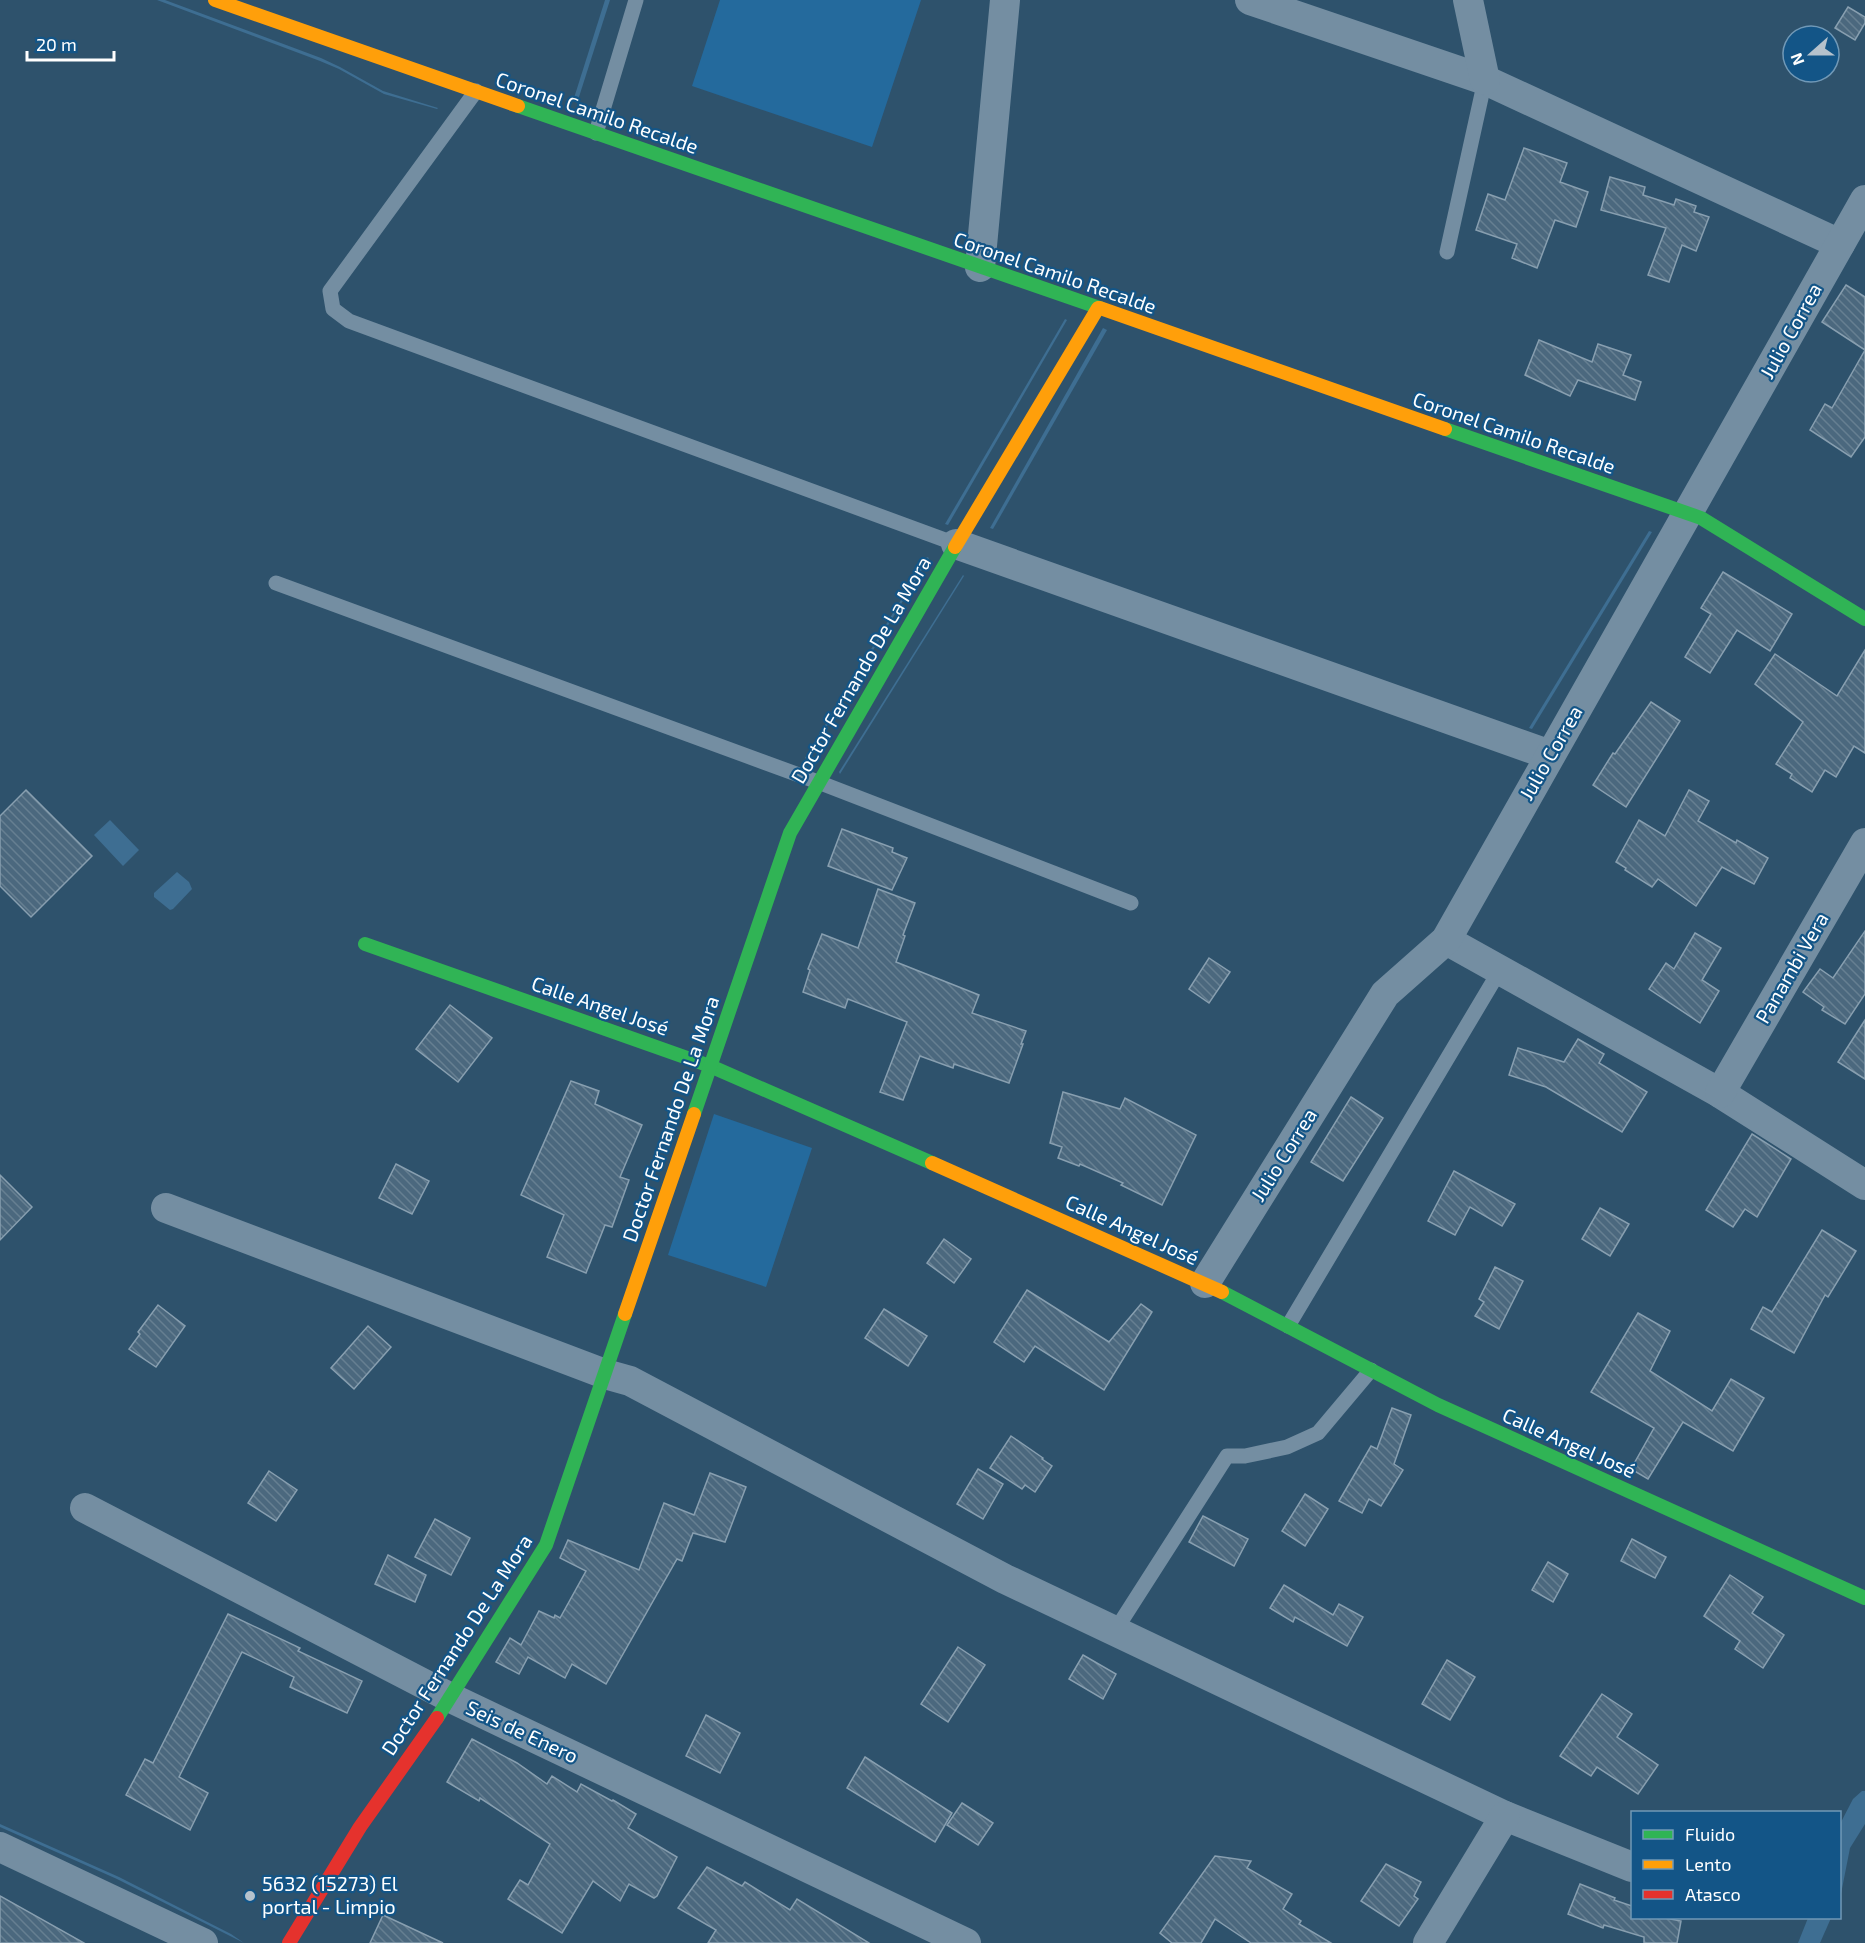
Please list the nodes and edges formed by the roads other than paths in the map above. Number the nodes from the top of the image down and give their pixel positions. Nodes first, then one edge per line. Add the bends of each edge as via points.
1 (215, 0) edge
2 (636, 0) edge
3 (1005, 0) edge
4 (1250, 0) edge
5 (1468, 0) edge
6 (1485, 80) junction
7 (476, 91) junction
8 (596, 133) junction
9 (1865, 200) edge
10 (1840, 244) junction
11 (1447, 252) dead end
12 (980, 267) junction
13 (1098, 308) junction
14 (1688, 514) junction
15 (956, 544) junction
16 (276, 583) dead end
17 (1865, 619) edge
18 (1550, 755) junction
19 (818, 782) junction
20 (1865, 843) edge
21 (1131, 903) dead end
22 (1446, 940) junction
23 (364, 944) dead end
24 (1500, 970) junction
25 (710, 1066) junction
26 (1720, 1093) junction
27 (1865, 1185) edge
28 (166, 1208) dead end
29 (1205, 1283) junction
30 (1288, 1326) junction
31 (1371, 1370) junction
32 (605, 1374) junction
33 (85, 1508) dead end
34 (1865, 1598) edge
35 (1115, 1631) junction
36 (451, 1698) junction
37 (1505, 1815) junction
38 (0, 1847) edge
39 (1631, 1867) edge
40 (203, 1943) edge
41 (289, 1943) edge
42 (966, 1943) edge
43 (1428, 1943) edge

1 - 7 street, Coronel Camilo Recalde
2 - 8 lane
3 - 12 street
4 - 6 street
5 - 6 street
6 - 10 street
6 - 11 lane
7 - 8 street, Coronel Camilo Recalde
7 - 15 lane via 330,291 333,309 349,321
8 - 12 street, Coronel Camilo Recalde
9 - 10 street, Julio Correa
10 - 14 street, Julio Correa
12 - 13 street, Coronel Camilo Recalde
13 - 14 street, Coronel Camilo Recalde
13 - 15 street, Doctor Fernando De La Mora
14 - 17 street, Coronel Camilo Recalde via 1701,518
14 - 18 street, Julio Correa
15 - 18 street
15 - 19 street, Doctor Fernando De La Mora
16 - 19 lane
18 - 22 street, Julio Correa
19 - 21 lane
19 - 25 street, Doctor Fernando De La Mora via 790,833
20 - 26 street, Panambi Vera
22 - 24 street
22 - 29 street, Julio Correa via 1385,994
23 - 25 street, Calle Angel José
24 - 26 street
24 - 30 lane
25 - 29 street, Calle Angel José
25 - 32 street, Doctor Fernando De La Mora
26 - 27 street
28 - 32 street
29 - 30 street, Calle Angel José
30 - 31 street, Calle Angel José
31 - 34 street, Calle Angel José via 1438,1405
31 - 35 lane via 1318,1433 1287,1447 1227,1456
32 - 35 street via 630,1381 1005,1579
32 - 36 street, Doctor Fernando De La Mora via 546,1545
33 - 36 street, Seis de Enero
35 - 37 street
36 - 41 street, Doctor Fernando De La Mora via 360,1827
36 - 42 street, Seis de Enero
37 - 39 street
37 - 43 street
38 - 40 street

